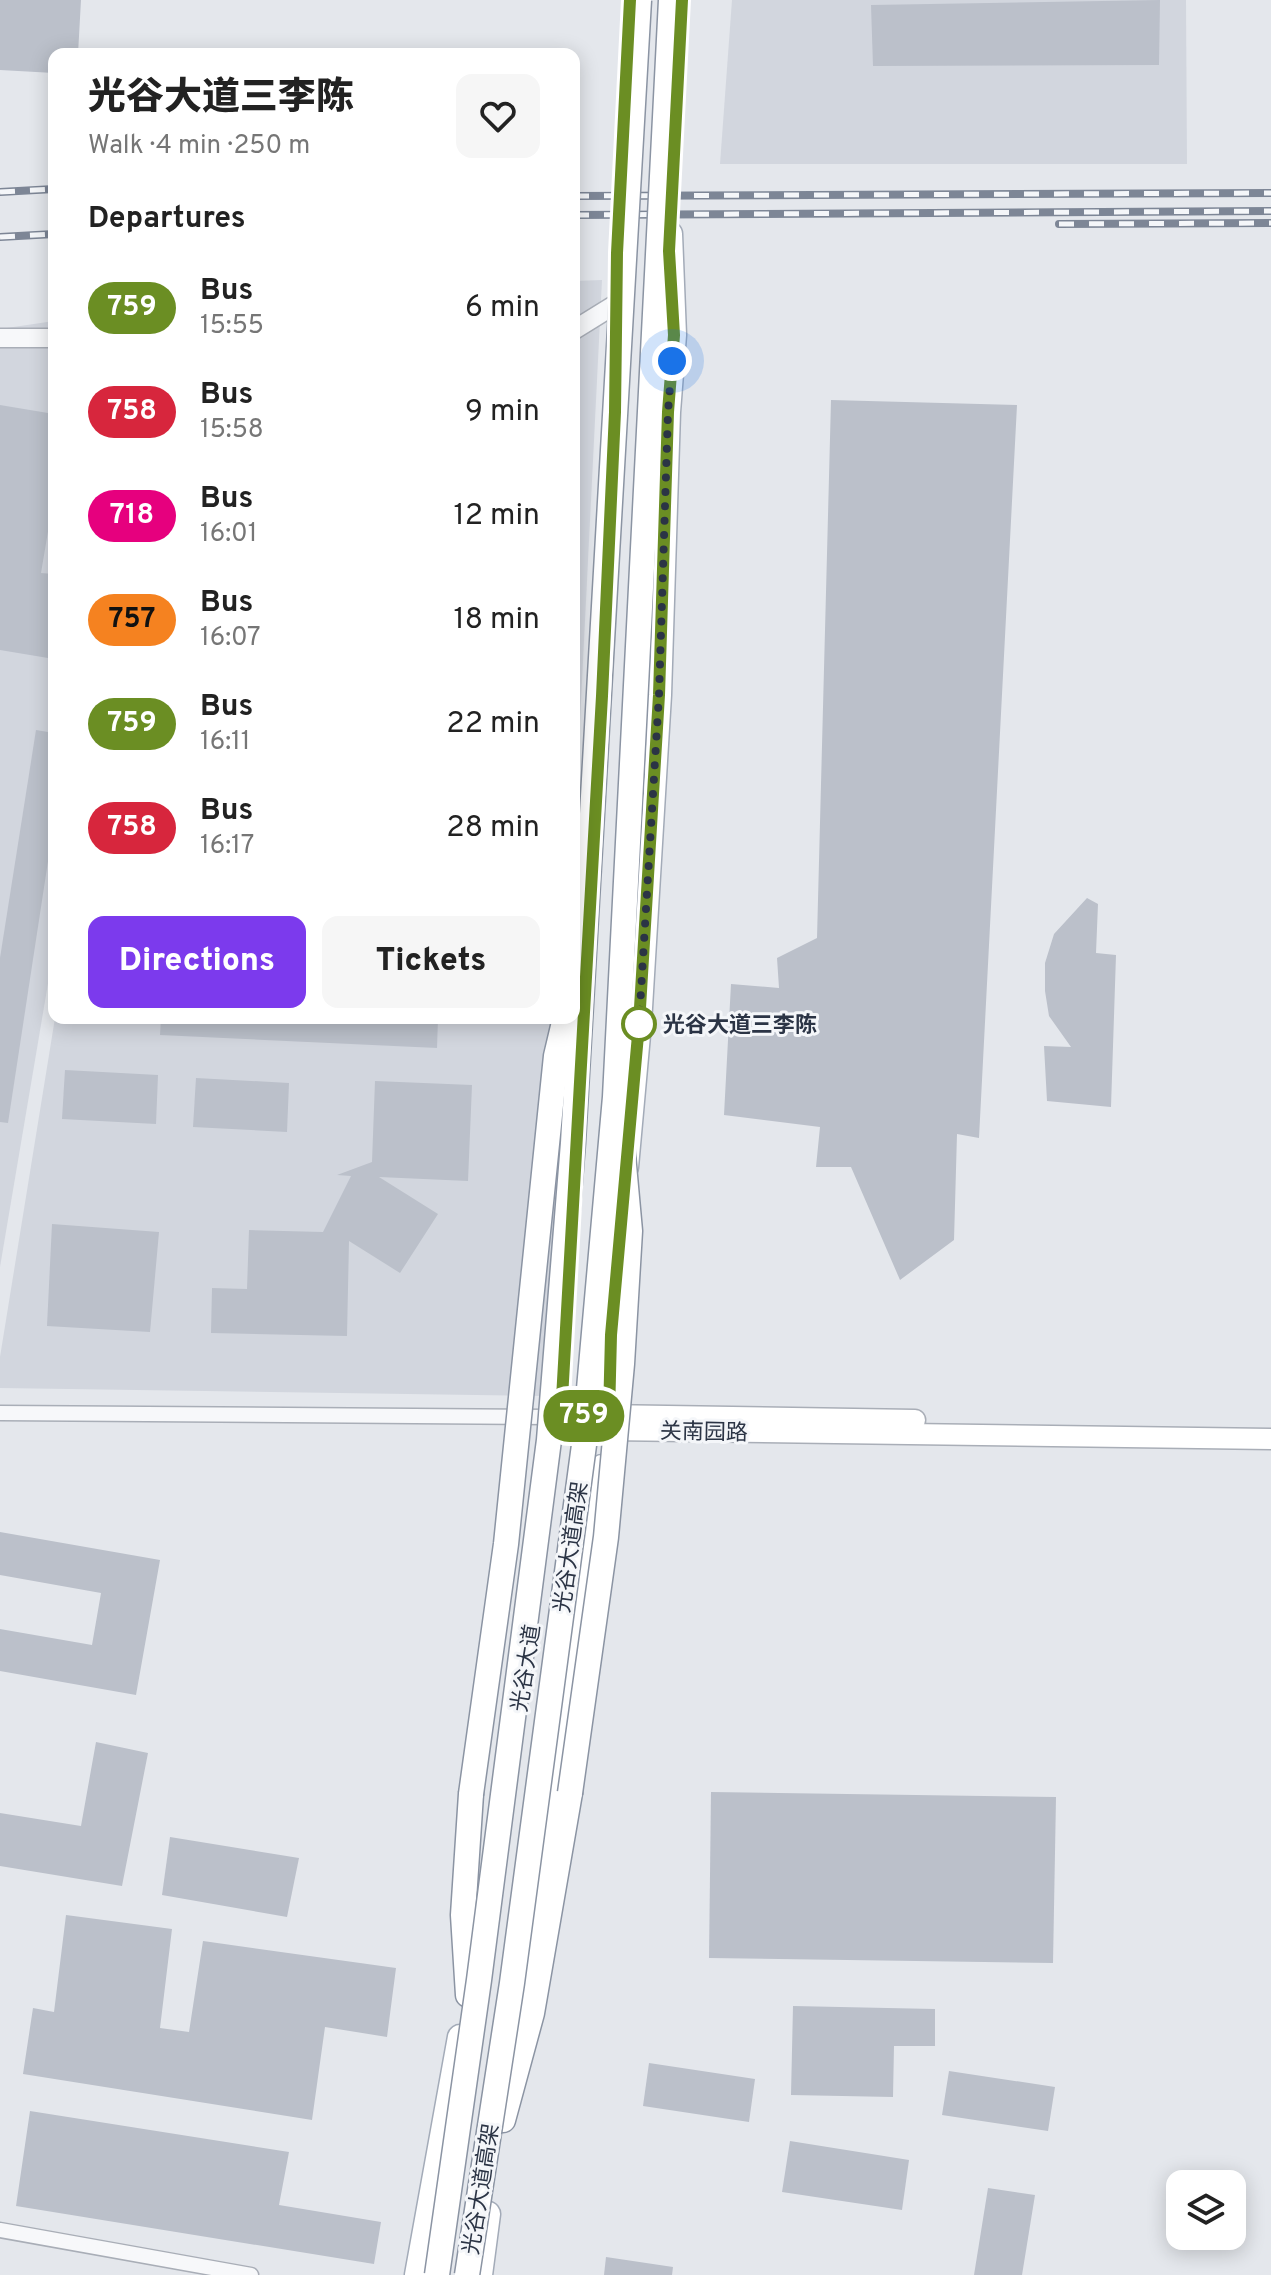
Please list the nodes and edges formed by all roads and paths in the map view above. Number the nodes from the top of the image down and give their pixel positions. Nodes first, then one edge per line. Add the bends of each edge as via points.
1 (630, 0) edge
2 (639, 0) edge
3 (671, 0) edge
4 (682, 0) edge
5 (616, 304) junction
6 (580, 326) edge
7 (0, 338) edge
8 (48, 338) edge
9 (584, 934) junction
10 (580, 952) edge
11 (580, 1010) edge
12 (564, 1024) edge
13 (579, 1024) edge
14 (616, 1084) junction
15 (0, 1413) edge
16 (561, 1416) junction
17 (608, 1422) junction
18 (1271, 1426) edge
19 (1271, 1439) edge
20 (468, 1995) junction
21 (503, 2120) junction
22 (0, 2230) edge
23 (251, 2275) edge
24 (417, 2275) edge
25 (437, 2275) edge
26 (467, 2275) edge
27 (480, 2275) edge

1 - 5 main road, 光谷大道
2 - 9 main road, 光谷大道高架, bridge
3 - 14 main road, 光谷大道高架, bridge
4 - 17 main road via 669,251 674,335 658,711
5 - 6 street
5 - 16 main road, 光谷大道 via 603,680
7 - 8 street
9 - 10 main road, bridge
9 - 11 main road, 光谷大道高架, bridge
12 - 20 main road, bridge via 556,1056 506,1544 471,1794 463,1915
13 - 25 main road, 光谷大道高架, bridge via 549,1440
14 - 21 main road, bridge via 630,1231 606,1537 532,2013
14 - 26 main road, 光谷大道高架, bridge via 584,1445
15 - 16 street
16 - 17 main road, 关南园路
16 - 20 main road, 光谷大道 via 512,1747
17 - 18 main road, 关南园路
17 - 19 main road, 关南园路
17 - 21 main road via 562,1763
20 - 24 main road, 光谷大道
21 - 27 main road
22 - 23 street

